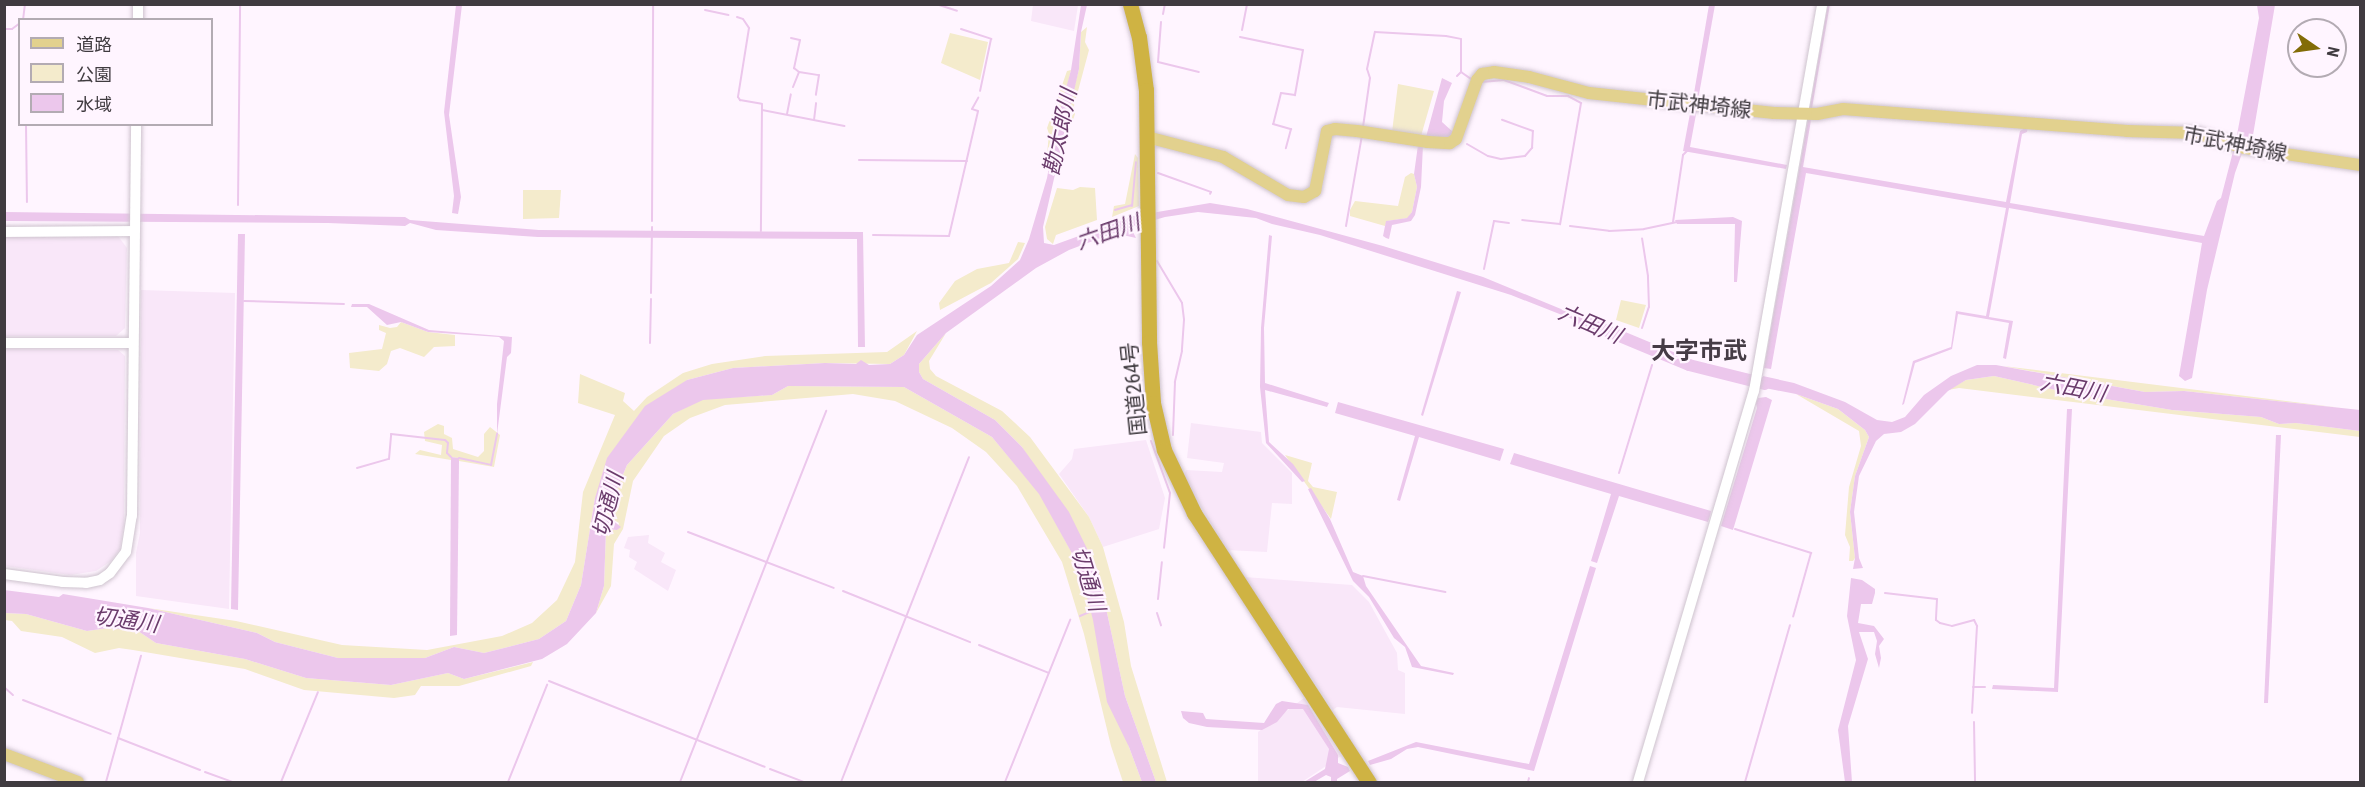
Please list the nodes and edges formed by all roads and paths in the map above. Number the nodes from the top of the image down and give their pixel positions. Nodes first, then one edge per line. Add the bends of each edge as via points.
1 (1130, 4) edge
2 (1822, 4) edge
3 (1803, 115) junction
4 (136, 126) edge
5 (1147, 136) junction
6 (2361, 165) edge
7 (134, 228) junction
8 (4, 232) edge
9 (4, 343) edge
10 (132, 343) junction
11 (4, 574) edge
12 (4, 754) edge
13 (78, 783) edge
14 (1369, 783) edge
15 (1638, 783) edge

1 - 5 highway, 国道264号 via 1144,65
2 - 3 street
3 - 5 main road, 市武神埼線 via 1589,93 1511,73 1488,72 1477,80 1456,140 1450,143 1327,131 1315,191 1304,197 1288,195 1223,157
3 - 6 main road, 市武神埼線 via 1834,109 1893,111 2181,132 2240,146
3 - 15 street via 1754,391
4 - 7 street
5 - 14 highway, 国道264号 via 1153,403 1171,469 1219,553
7 - 8 street
7 - 10 street
9 - 10 street
10 - 11 street via 132,516 123,558 100,580 86,583
12 - 13 main road

